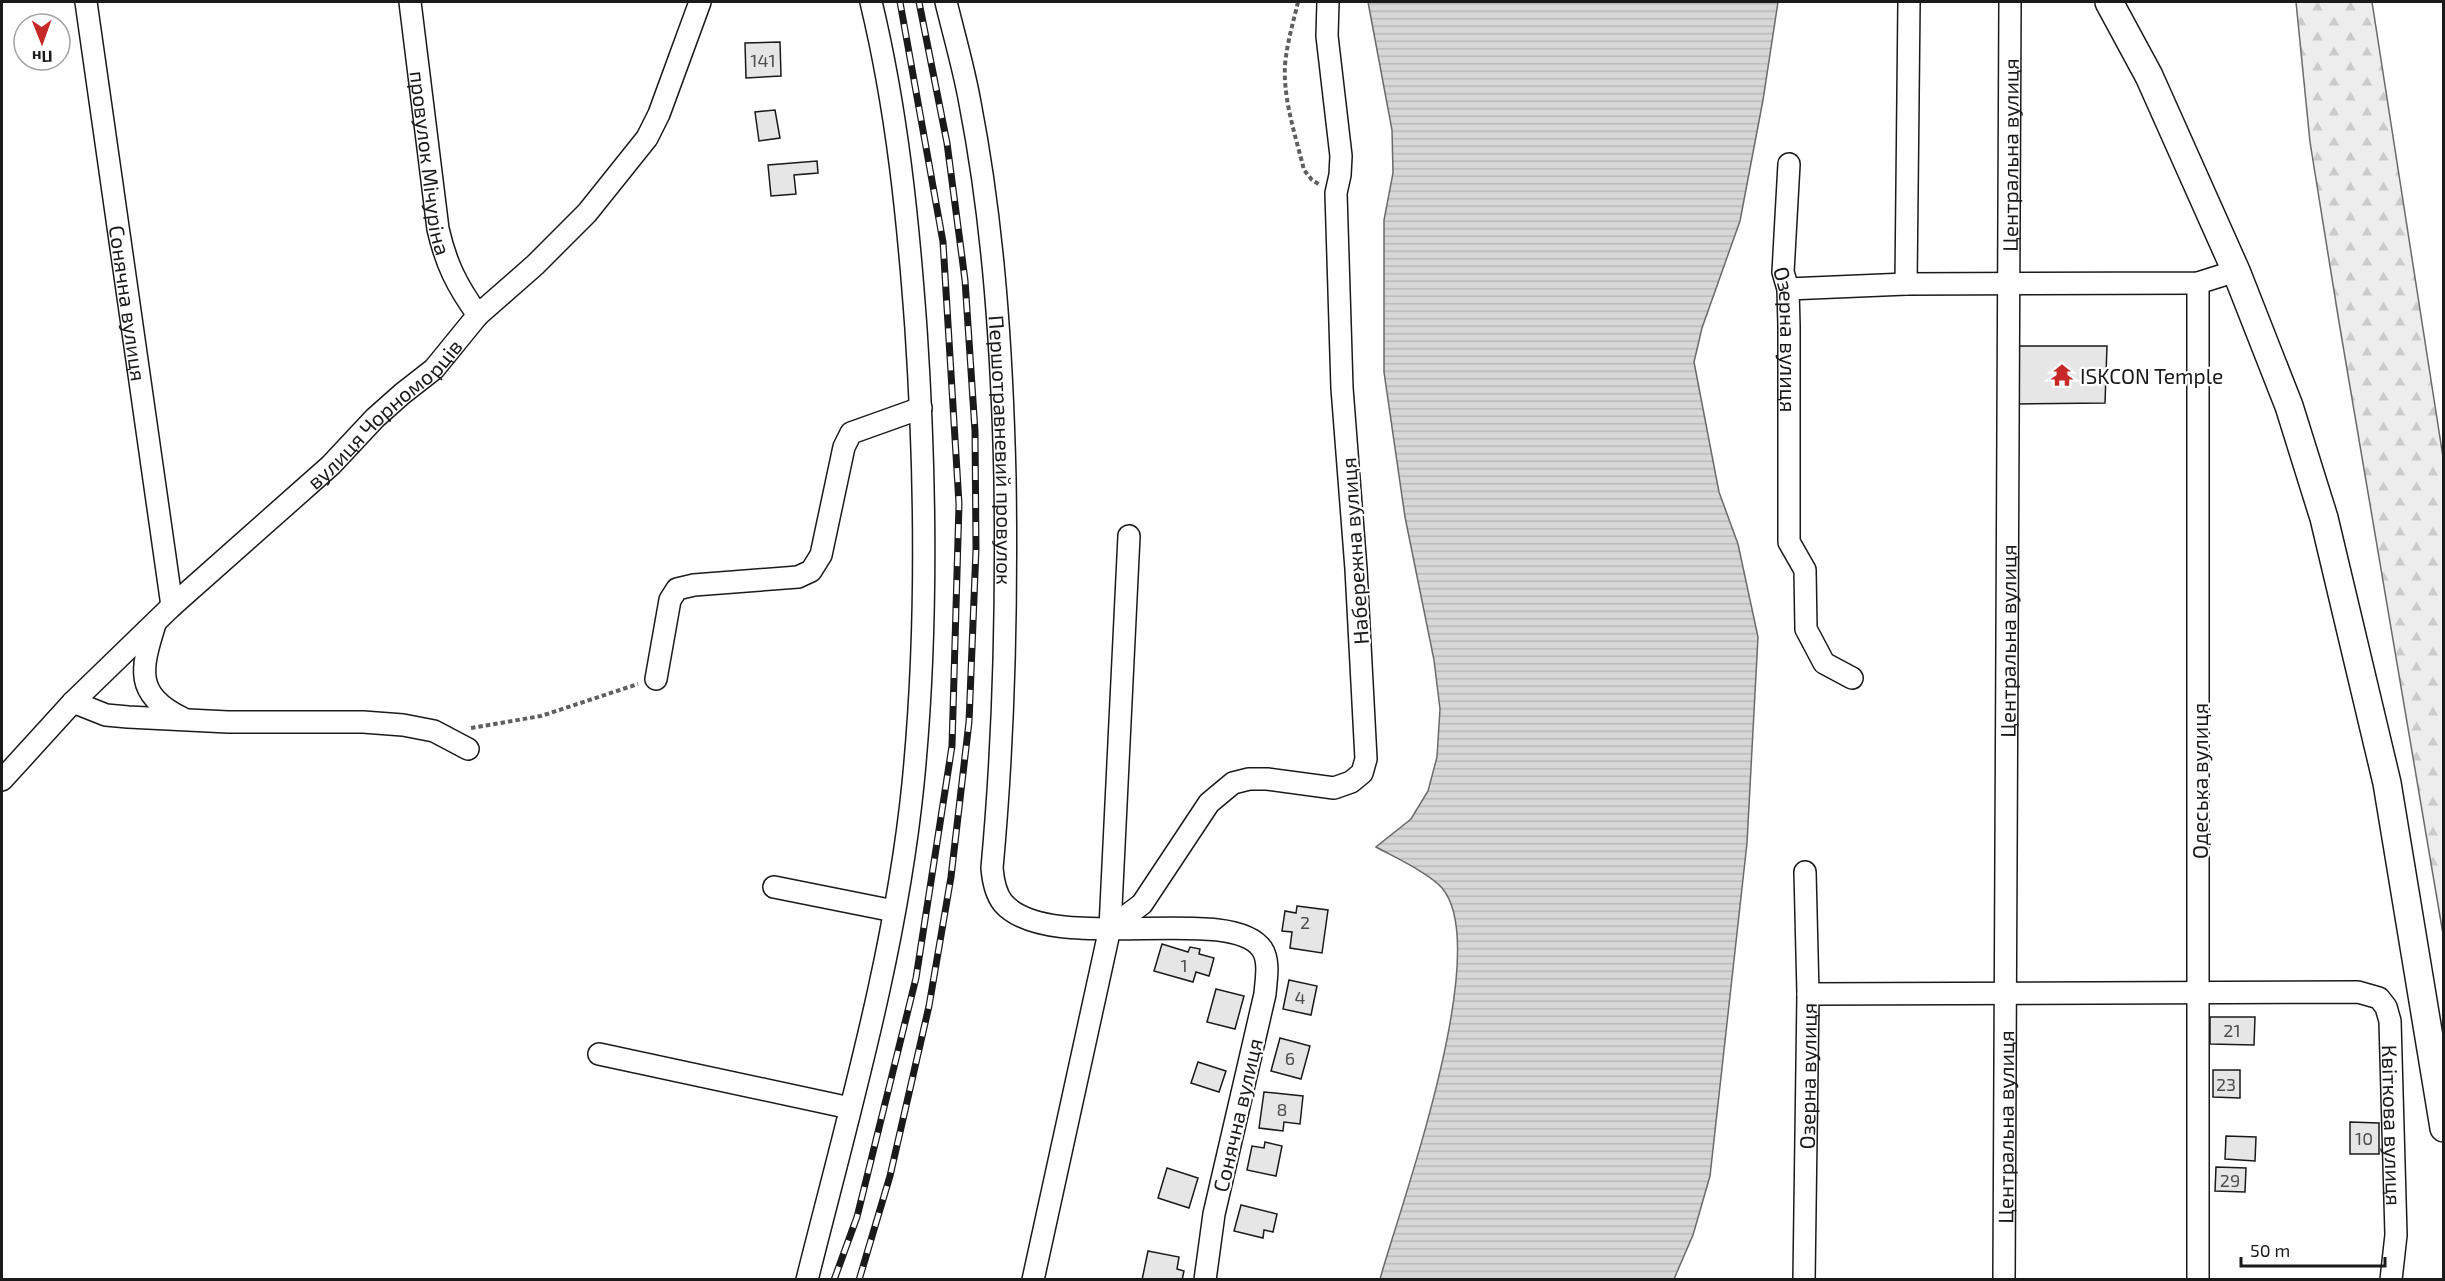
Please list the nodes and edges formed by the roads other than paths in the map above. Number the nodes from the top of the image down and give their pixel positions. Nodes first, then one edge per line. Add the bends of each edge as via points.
1 (86, 2) edge
2 (410, 2) edge
3 (700, 2) edge
4 (871, 2) edge
5 (946, 2) edge
6 (1328, 2) edge
7 (1909, 2) edge
8 (2010, 2) edge
9 (2109, 2) edge
10 (1789, 164) dead end
11 (2236, 271) junction
12 (2009, 283) junction
13 (1906, 284) junction
14 (2198, 284) junction
15 (1788, 289) junction
16 (478, 315) junction
17 (921, 408) junction
18 (1130, 536) dead end
19 (172, 606) junction
20 (155, 624) junction
21 (1852, 678) dead end
22 (656, 679) road end
23 (73, 702) junction
24 (185, 720) junction
25 (468, 749) dead end
26 (2, 780) edge
27 (1805, 872) dead end
28 (774, 887) dead end
29 (894, 911) junction
30 (1110, 928) junction
31 (2199, 993) junction
32 (1808, 994) junction
33 (2005, 994) junction
34 (599, 1054) dead end
35 (850, 1108) junction
36 (2444, 1128) edge
37 (807, 1280) edge
38 (1033, 1280) edge
39 (1205, 1280) edge
40 (1804, 1280) edge
41 (2004, 1280) edge
42 (2198, 1280) edge
43 (2391, 1280) edge

1 - 19 street, Сонячна вулиця
2 - 16 street, провулок Мічуріна via 443,253 451,274
3 - 16 street, вулиця Чорноморців via 659,114 634,157 535,265
4 - 17 street via 900,149
5 - 30 street, Першотравневий провулок via 970,102 985,192 1003,395 1005,685 994,886 1002,902 1016,914 1034,921 1079,929
6 - 30 street, Набережна вулиця via 1327,36 1341,156 1336,193 1342,388 1366,759 1362,773 1334,788 1267,778 1233,783 1221,790 1142,904
7 - 13 street
8 - 12 street, Центральна вулиця
9 - 11 main road via 2149,76
10 - 15 street, Озерна вулиця via 1783,272
11 - 14 street
11 - 36 main road via 2289,406 2324,518 2386,783
12 - 13 street
12 - 14 street
12 - 33 street, Центральна вулиця
13 - 15 street
14 - 31 street, Одеська вулиця
15 - 21 street, Озерна вулиця via 1789,542 1805,570 1806,629 1824,663
16 - 19 street, вулиця Чорноморців via 434,369 381,412 331,465
17 - 22 street via 851,433 844,447 820,555 811,571 798,577 694,585 677,590 670,600
17 - 29 street via 921,664 913,785
18 - 30 street
19 - 20 street, вулиця Чорноморців
20 - 23 street, вулиця Чорноморців
20 - 24 street via 145,662 147,684 155,701
23 - 24 street via 106,715
23 - 26 street, вулиця Чорноморців
24 - 25 street via 403,725 434,731
27 - 32 street, Озерна вулиця
28 - 29 street
29 - 35 street
30 - 38 street
30 - 39 street, Сонячна вулиця via 1234,932 1256,942 1266,961 1265,994 1214,1214
31 - 33 street
31 - 42 street, Одеська вулиця
31 - 43 street, Квіткова вулиця via 2358,992 2379,998 2386,1007 2396,1235
32 - 33 street
32 - 40 street, Озерна вулиця
33 - 41 street, Центральна вулиця
34 - 35 street
35 - 37 street

